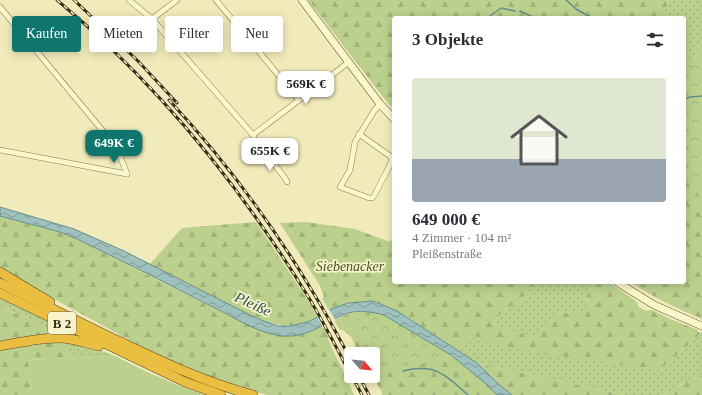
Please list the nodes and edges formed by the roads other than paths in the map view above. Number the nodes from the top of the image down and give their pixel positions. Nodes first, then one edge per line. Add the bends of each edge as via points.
1 (129, 0) edge
2 (177, 0) edge
3 (216, 0) edge
4 (302, 0) edge
5 (0, 6) edge
6 (148, 16) edge
7 (156, 16) edge
8 (157, 25) edge
9 (349, 62) junction
10 (299, 100) junction
11 (380, 104) junction
12 (392, 117) edge
13 (360, 134) junction
14 (253, 135) junction
15 (0, 150) edge
16 (287, 182) dead end
17 (0, 272) edge
18 (0, 283) edge
19 (620, 284) edge
20 (0, 293) edge
21 (68, 317) junction
22 (702, 326) edge
23 (0, 346) edge
24 (124, 354) junction
25 (221, 395) edge
26 (253, 395) edge

1 - 6 street
2 - 7 street
3 - 10 street
4 - 9 main road
5 - 15 street via 117,148 127,174
8 - 14 street
9 - 10 street
9 - 11 main road
10 - 14 street
11 - 12 main road
11 - 13 street
13 - 13 street via 355,142 350,170 340,187 372,198 392,159
14 - 16 street
17 - 21 highway via 47,300
18 - 21 highway, B 2
19 - 22 main road via 654,305
20 - 24 highway, B 2
21 - 26 highway, B 2 via 187,373
23 - 24 highway via 37,339 61,338 85,342
24 - 25 highway, B 2 via 185,382

